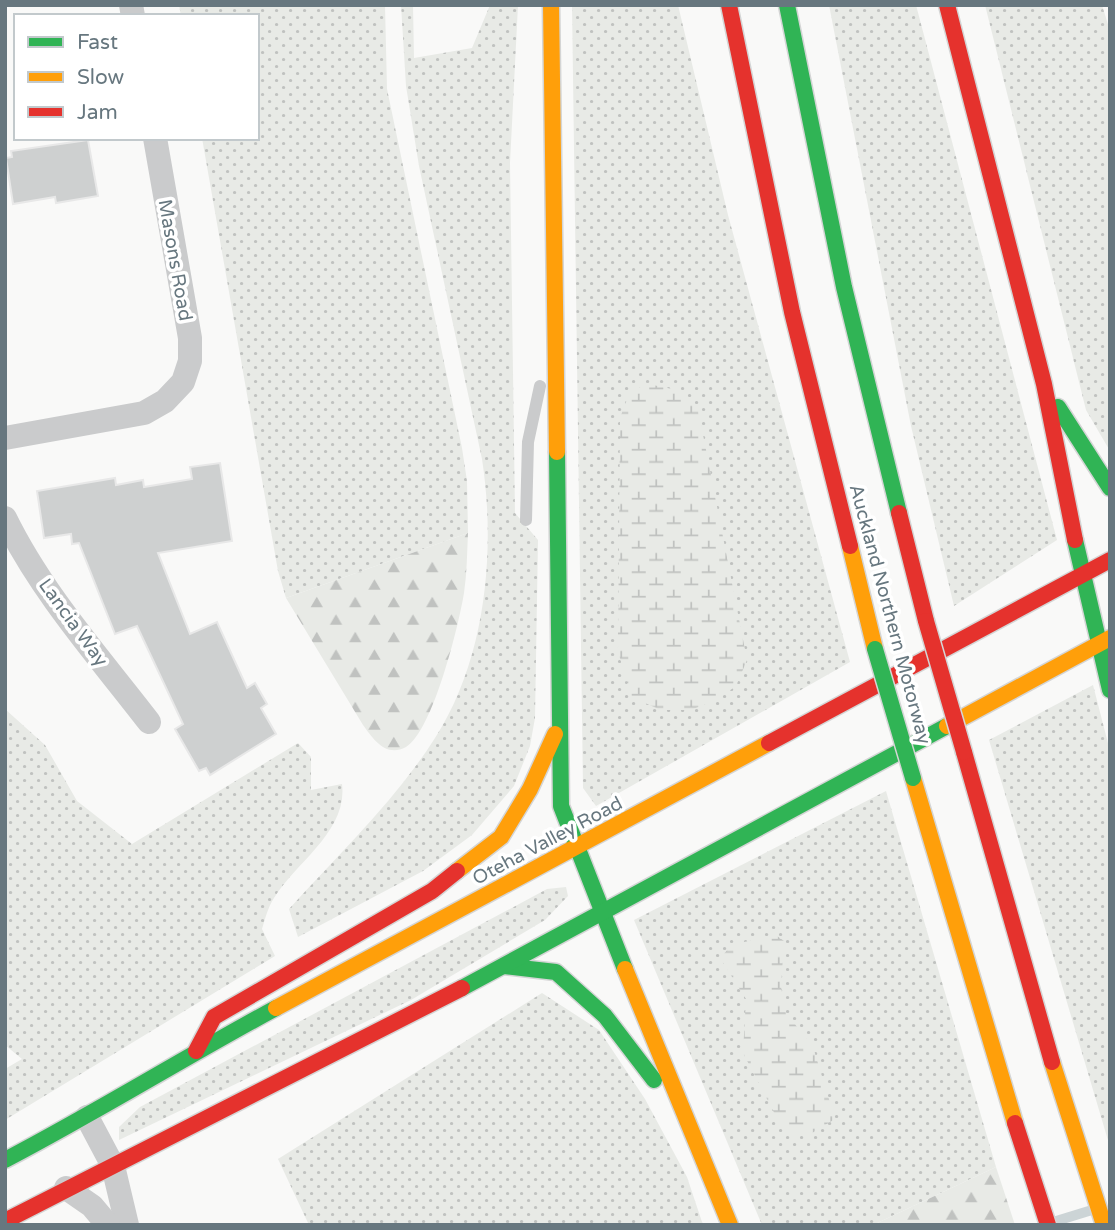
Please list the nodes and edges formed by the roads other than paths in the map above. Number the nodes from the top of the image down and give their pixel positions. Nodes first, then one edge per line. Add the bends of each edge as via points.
1 (551, 5) edge
2 (729, 5) edge
3 (787, 5) edge
4 (947, 5) edge
5 (155, 140) edge
6 (555, 315) junction
7 (1044, 384) junction
8 (5, 438) edge
9 (1110, 488) edge
10 (5, 519) edge
11 (526, 520) dead end
12 (1110, 560) edge
13 (1083, 575) junction
14 (1104, 642) edge
15 (1110, 690) edge
16 (149, 722) dead end
17 (558, 726) junction
18 (575, 849) junction
19 (602, 911) junction
20 (504, 966) junction
21 (196, 1051) junction
22 (87, 1116) junction
23 (682, 1118) junction
24 (5, 1160) edge
25 (113, 1166) junction
26 (66, 1188) junction
27 (5, 1221) edge
28 (108, 1225) edge
29 (127, 1225) edge
30 (730, 1225) edge
31 (1048, 1225) edge
32 (1104, 1225) edge

1 - 6 main road
2 - 31 main road, Auckland Northern Motorway, bridge via 792,312 875,649
3 - 32 main road, Auckland Northern Motorway, bridge via 844,287 926,621 1069,1120
4 - 7 main road
5 - 8 street, Masons Road via 190,338 190,361 183,382 165,401 144,413
6 - 11 lane via 528,442
6 - 17 main road
7 - 9 main road
7 - 13 main road
10 - 16 street, Lancia Way via 64,610
12 - 13 main road, Oteha Valley Road
13 - 14 main road
13 - 18 main road, Oteha Valley Road
14 - 15 main road
14 - 19 main road
17 - 18 main road via 561,806
17 - 21 main road via 530,789 501,837 432,891 214,1017
18 - 19 main road
18 - 21 main road, Oteha Valley Road
19 - 20 main road
19 - 23 main road
20 - 23 main road via 556,972 605,1016
20 - 25 main road
21 - 22 main road, Oteha Valley Road
22 - 24 main road, Oteha Valley Road
22 - 25 street
23 - 30 main road
25 - 26 main road
25 - 29 street
26 - 27 main road
26 - 28 street via 92,1206

